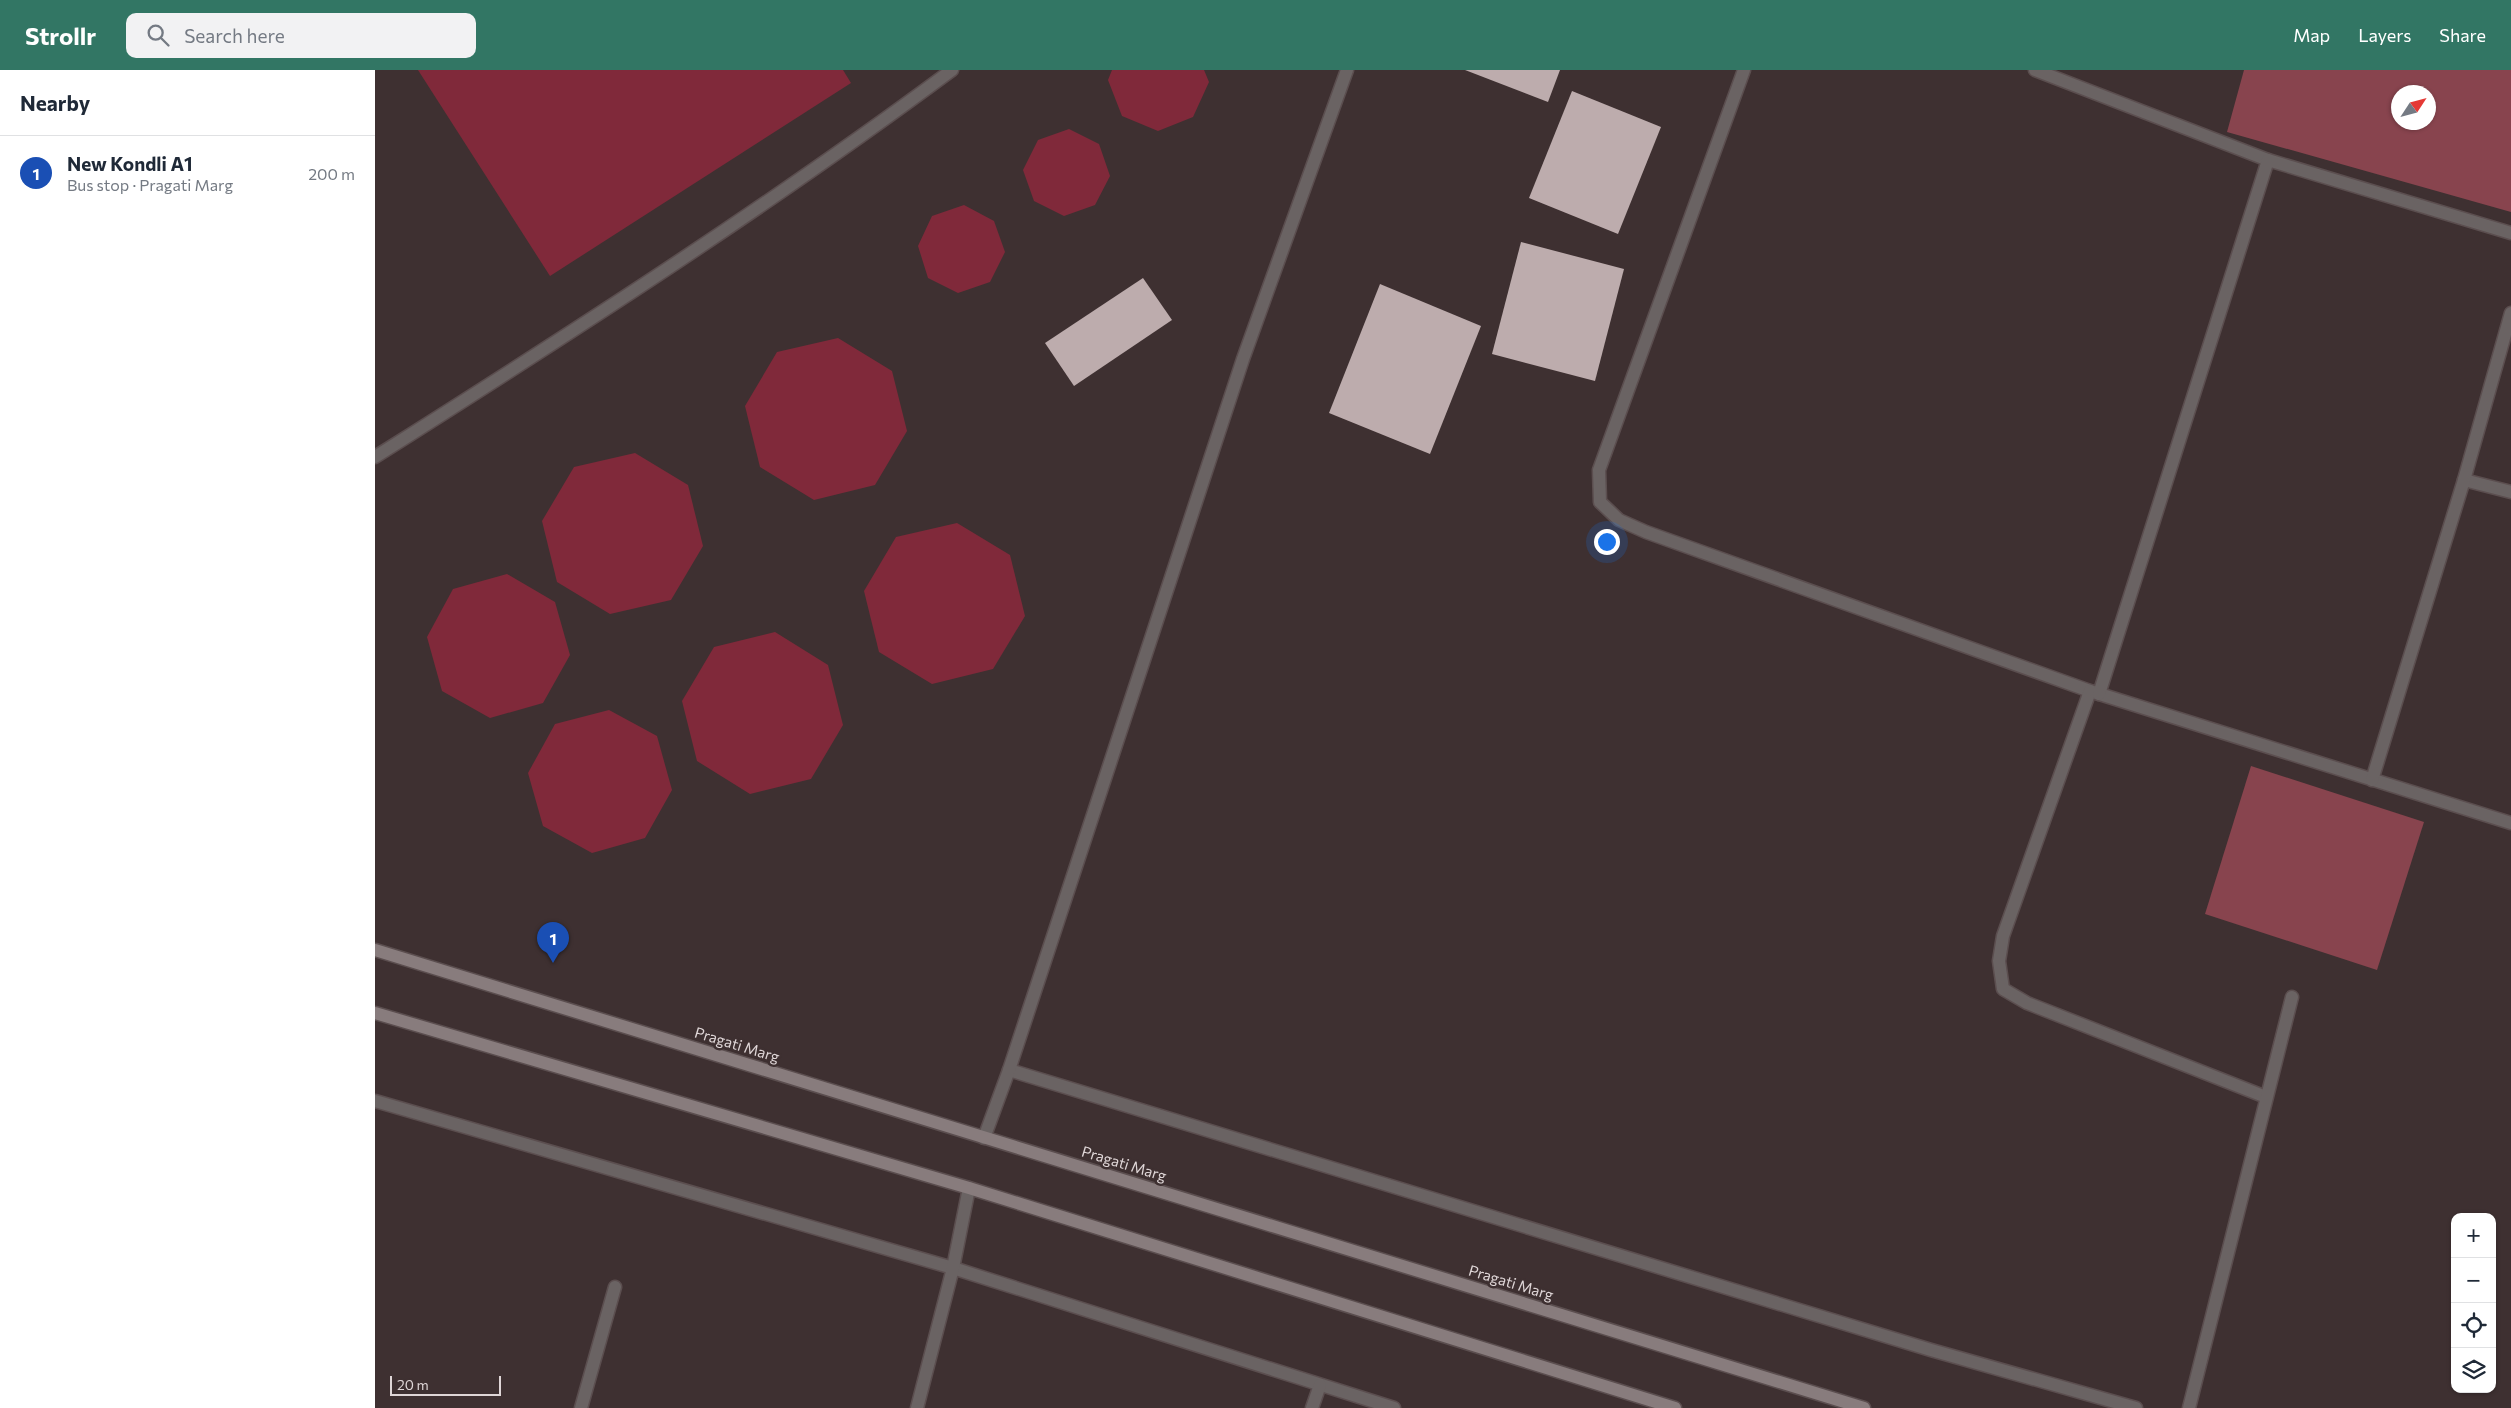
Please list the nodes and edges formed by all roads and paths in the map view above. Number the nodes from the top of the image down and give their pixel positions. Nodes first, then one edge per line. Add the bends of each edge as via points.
1 (952, 70) edge
2 (1347, 70) edge
3 (1744, 70) edge
4 (2035, 70) edge
5 (2268, 160) junction
6 (2511, 233) edge
7 (2511, 313) edge
8 (375, 457) edge
9 (2464, 480) junction
10 (2511, 492) edge
11 (2095, 693) junction
12 (2373, 780) junction
13 (2511, 823) edge
14 (375, 950) edge
15 (2292, 997) dead end
16 (375, 1013) edge
17 (1009, 1070) junction
18 (2266, 1097) junction
19 (375, 1102) edge
20 (984, 1138) junction
21 (969, 1188) junction
22 (953, 1268) junction
23 (615, 1287) dead end
24 (1320, 1385) junction
25 (581, 1408) edge
26 (917, 1408) edge
27 (1312, 1408) edge
28 (1394, 1408) edge
29 (1675, 1408) edge
30 (1864, 1408) edge
31 (2136, 1408) edge
32 (2189, 1408) edge

1 - 8 street via 858,140 563,338
2 - 17 street via 1243,359
3 - 11 street via 1599,470 1600,502 1619,520 1647,532
4 - 5 street
5 - 6 street
5 - 11 street
7 - 9 street
9 - 10 street
9 - 12 street
11 - 12 street
11 - 18 street via 2003,936 1999,961 2003,989 2027,1003
12 - 13 street
14 - 20 main road, Pragati Marg
15 - 18 street
16 - 21 main road
17 - 20 street
17 - 31 street via 1931,1350
18 - 32 street
19 - 22 street
20 - 30 main road, Pragati Marg
21 - 22 street
21 - 29 main road
22 - 24 street
22 - 26 street
23 - 25 street
24 - 27 street
24 - 28 street

